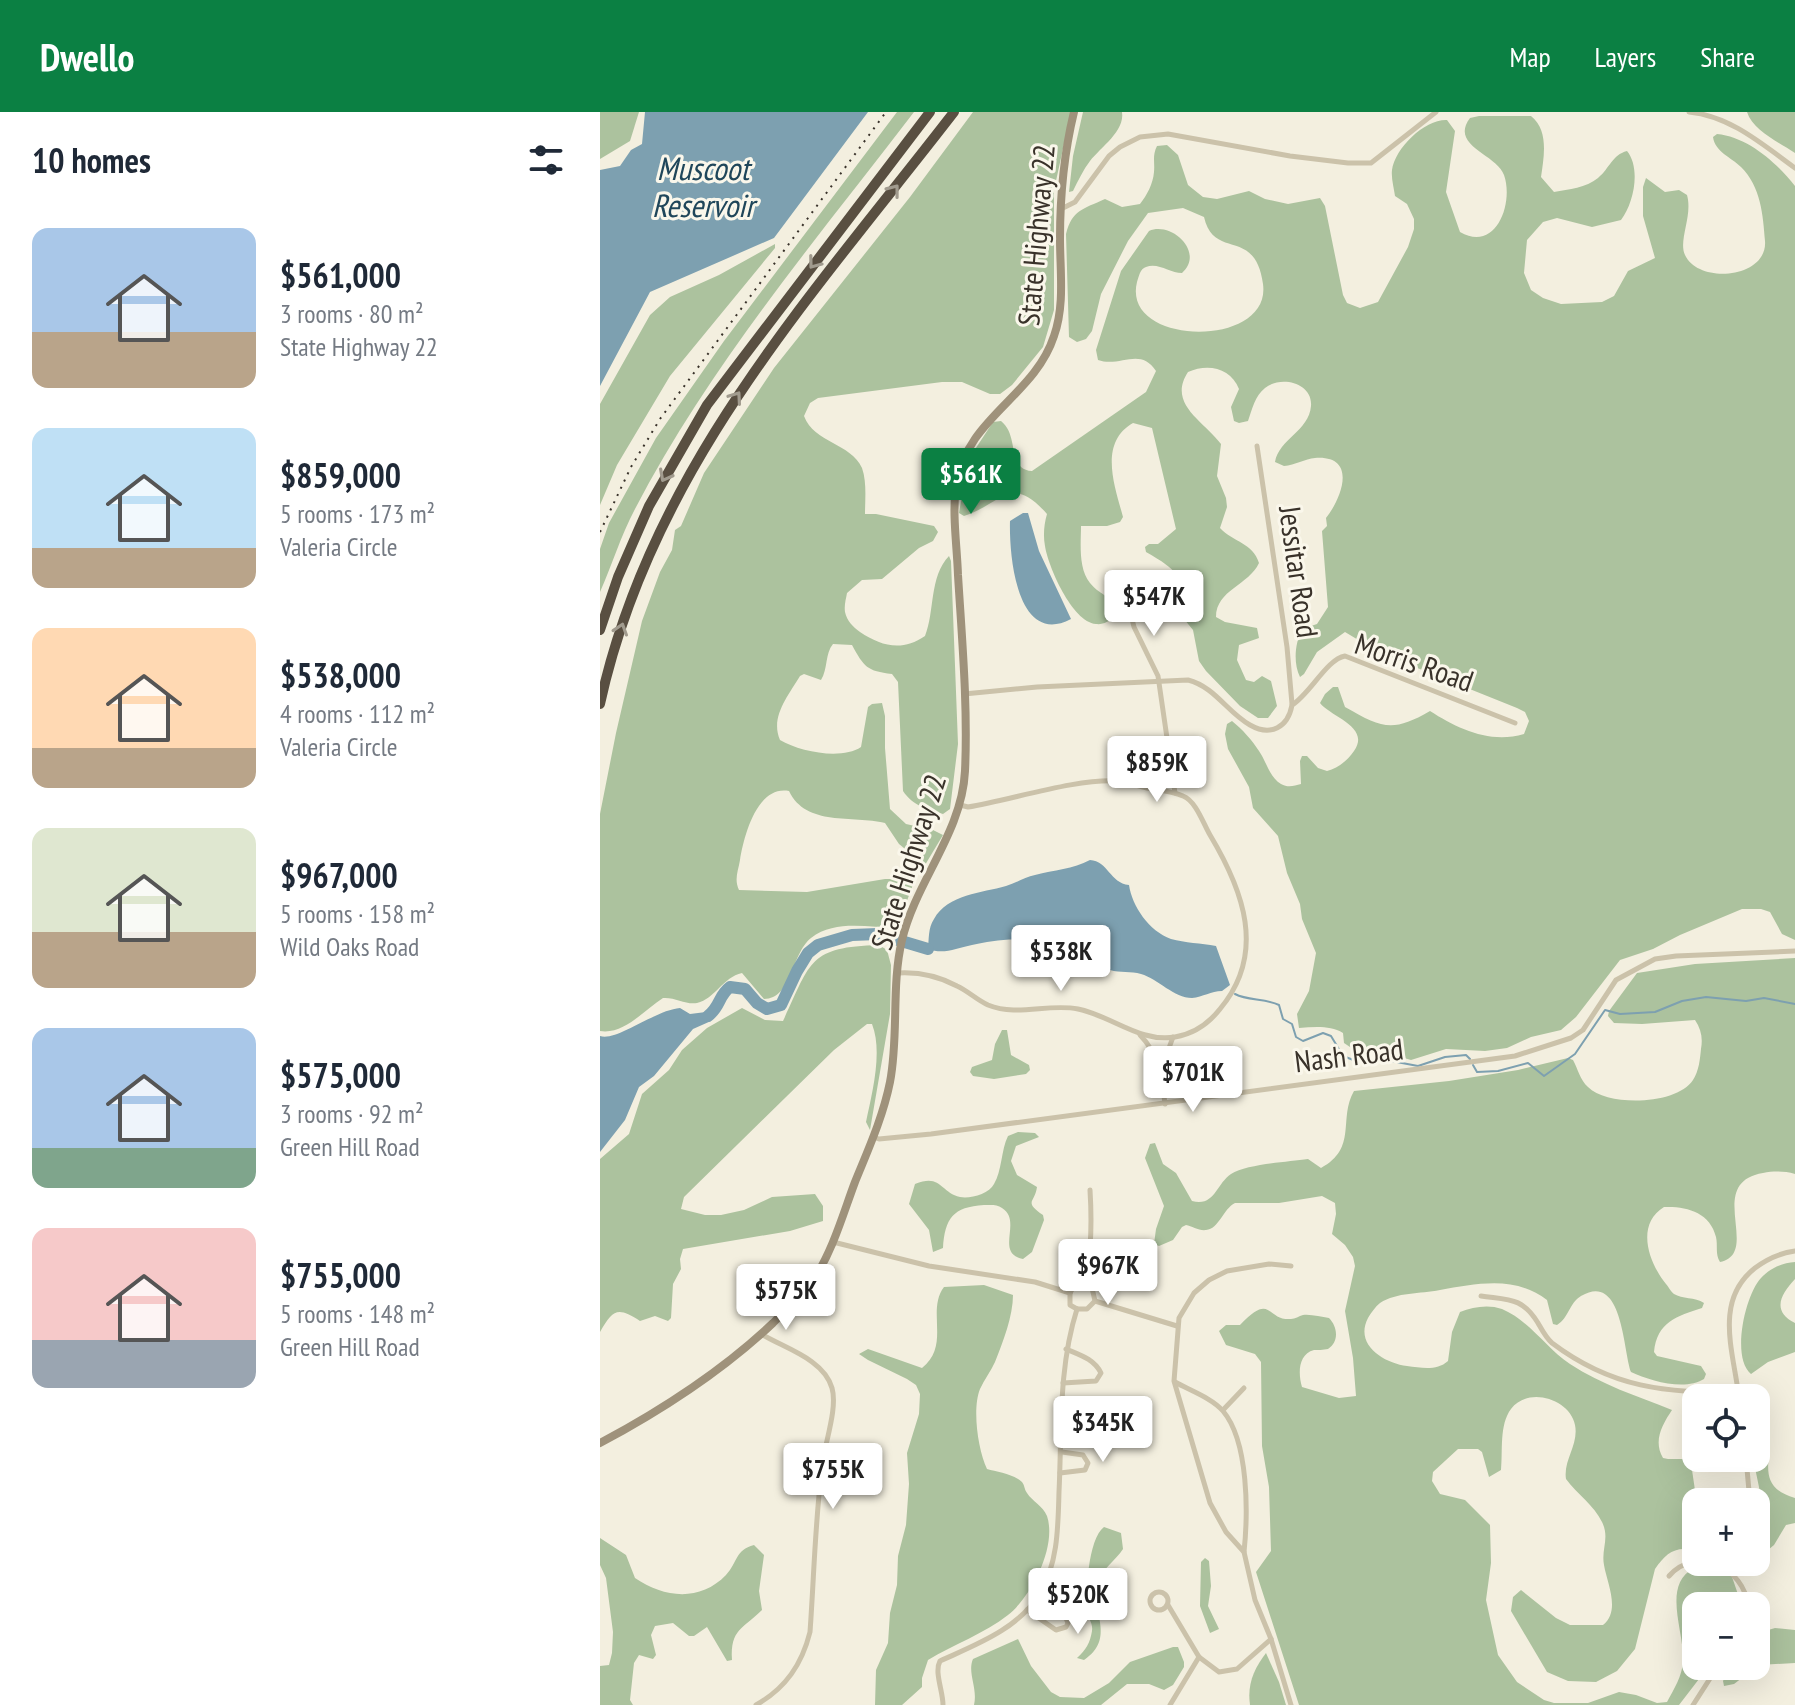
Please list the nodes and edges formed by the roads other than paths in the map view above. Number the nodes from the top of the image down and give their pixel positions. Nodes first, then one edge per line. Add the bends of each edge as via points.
1 (930, 112) edge
2 (954, 112) edge
3 (1074, 112) edge
4 (1436, 112) edge
5 (1689, 112) edge
6 (1795, 168) edge
7 (1060, 209) junction
8 (1257, 446) dead end
9 (1126, 595) dead end
10 (600, 630) edge
11 (1158, 682) junction
12 (963, 694) junction
13 (600, 704) edge
14 (1292, 705) junction
15 (1515, 723) dead end
16 (1175, 793) junction
17 (960, 805) junction
18 (1795, 951) edge
19 (899, 973) junction
20 (1139, 1035) junction
21 (1173, 1037) junction
22 (1161, 1071) junction
23 (1165, 1104) junction
24 (873, 1137) junction
25 (1090, 1190) dead end
26 (832, 1242) junction
27 (1795, 1251) edge
28 (1291, 1266) dead end
29 (1085, 1282) junction
30 (1070, 1293) junction
31 (1481, 1296) dead end
32 (1095, 1301) junction
33 (1077, 1309) junction
34 (1177, 1326) junction
35 (761, 1334) junction
36 (1066, 1349) junction
37 (1174, 1381) junction
38 (1063, 1383) junction
39 (1736, 1384) edge
40 (1244, 1388) dead end
41 (1682, 1392) edge
42 (1223, 1410) junction
43 (600, 1443) edge
44 (1062, 1452) junction
45 (1060, 1473) junction
46 (1244, 1552) junction
47 (1682, 1566) edge
48 (1669, 1576) dead end
49 (1039, 1595) junction
50 (1168, 1605) dead end
51 (1027, 1610) junction
52 (1271, 1639) junction
53 (1199, 1657) junction
54 (1709, 1680) edge
55 (756, 1705) edge
56 (943, 1705) edge
57 (1170, 1705) edge
58 (1291, 1705) edge
59 (1693, 1705) edge

1 -> 10 highway via 707,405 649,506
13 -> 2 highway via 636,584 703,448 777,342
3 - 7 main road, State Highway 22
4 - 7 street via 1371,163 1290,156 1168,134 1140,137 1109,156 1075,202
5 - 6 street via 1738,128
7 - 12 main road, State Highway 22 via 1061,298 1050,347 1030,378 973,439 957,481
8 - 14 street, Jessitar Road
9 - 11 street
11 - 12 street, Morris Road
11 - 14 street, Morris Road via 1200,683 1249,725 1265,730 1281,727
11 - 16 street
12 - 17 main road, State Highway 22 via 965,772
14 - 15 street, Morris Road via 1334,660 1345,656
16 - 17 street via 1119,781 1094,782
16 - 21 street via 1189,799 1213,840 1241,897 1247,936 1242,975 1226,1002 1207,1023
17 - 19 main road, State Highway 22 via 905,932
18 - 23 street, Nash Road via 1655,959 1616,980 1583,1030 1515,1056
19 - 20 street via 941,979 1003,1009 1058,1007 1093,1013
19 - 24 main road, State Highway 22 via 890,1080
20 - 21 street
20 - 22 street
21 - 22 street
22 - 23 street
23 - 24 street, Nash Road
24 - 26 main road, State Highway 22
25 - 29 street via 1091,1258
26 - 30 street
26 - 35 main road, State Highway 22 via 805,1290
27 - 39 street via 1763,1262 1740,1281 1728,1317
28 - 34 street via 1227,1271 1209,1280 1194,1293
29 - 30 street via 1075,1284
29 - 32 street
30 - 33 street via 1070,1305
31 - 41 street via 1522,1303 1551,1342 1613,1378
32 - 33 street via 1087,1309
32 - 34 street
33 - 36 street
34 - 37 street
35 - 43 main road, State Highway 22 via 673,1402
35 - 55 street via 825,1374 833,1406 822,1466 810,1632 802,1660 786,1682
36 - 38 street
36 - 38 street via 1087,1357 1101,1373 1096,1381
37 - 42 street
37 - 46 street via 1210,1503
38 - 44 street
40 - 42 street
42 - 46 street via 1241,1457
44 - 45 street
44 - 45 street via 1083,1455 1088,1463 1085,1470
45 - 49 street via 1053,1565
46 - 52 street
47 - 48 street
49 - 51 street
49 - 51 street via 1064,1613 1066,1627 1048,1627
50 - 53 street
51 - 56 street via 987,1640 940,1661
52 - 53 street via 1232,1671 1219,1672
52 - 58 street
53 - 57 street
54 - 59 street

